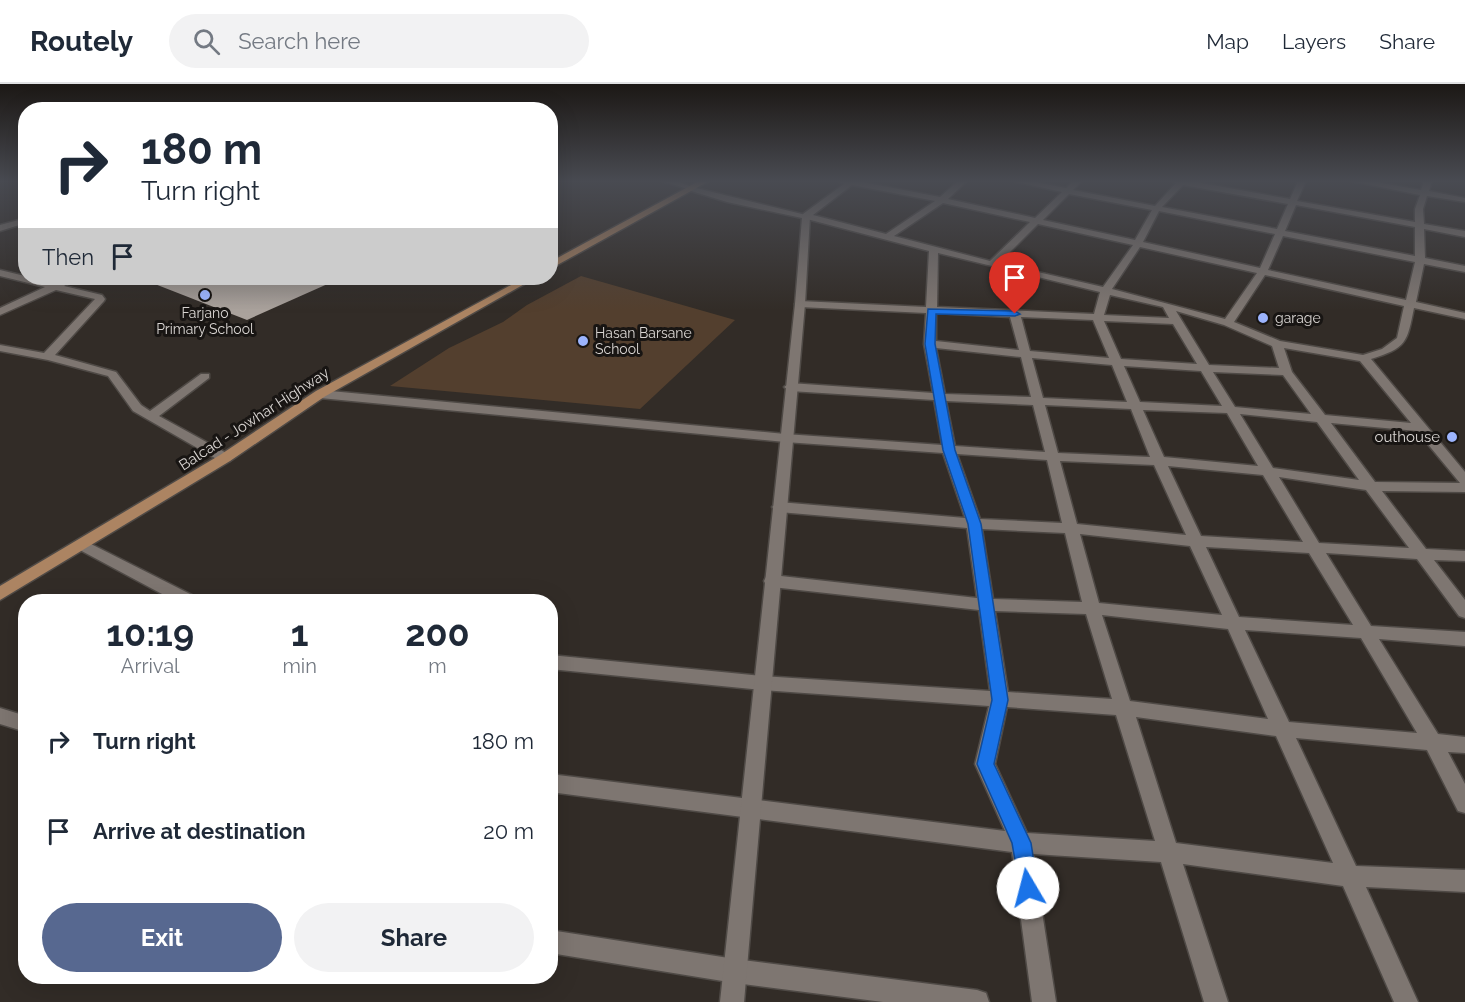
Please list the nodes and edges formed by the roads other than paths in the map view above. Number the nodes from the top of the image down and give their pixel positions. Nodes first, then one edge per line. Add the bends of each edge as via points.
1 (626, 224) edge
2 (805, 224) edge
3 (836, 224) edge
4 (907, 224) edge
5 (1035, 224) edge
6 (1045, 224) edge
7 (1148, 224) edge
8 (1233, 224) edge
9 (1282, 224) edge
10 (1406, 224) edge
11 (1418, 226) junction
12 (1278, 233) junction
13 (1465, 234) edge
14 (887, 237) junction
15 (1137, 245) junction
16 (934, 248) junction
17 (1420, 260) junction
18 (558, 262) edge
19 (992, 264) junction
20 (1465, 269) edge
21 (1263, 271) junction
22 (2, 276) edge
23 (18, 280) edge
24 (40, 285) edge
25 (59, 285) edge
26 (517, 285) edge
27 (53, 288) junction
28 (1106, 290) junction
29 (800, 304) junction
30 (1409, 304) junction
31 (1167, 305) junction
32 (932, 311) junction
33 (0, 312) edge
34 (1015, 314) junction
35 (1465, 316) edge
36 (1098, 319) junction
37 (1176, 321) junction
38 (1228, 323) junction
39 (930, 344) junction
40 (1277, 344) junction
41 (0, 348) edge
42 (1027, 355) junction
43 (49, 357) junction
44 (1364, 358) junction
45 (1114, 361) junction
46 (1207, 369) junction
47 (1286, 372) junction
48 (205, 376) dead end
49 (790, 387) junction
50 (320, 393) junction
51 (941, 397) junction
52 (1037, 402) junction
53 (1134, 405) junction
54 (1232, 410) junction
55 (151, 416) junction
56 (1322, 420) junction
57 (1422, 428) junction
58 (785, 438) junction
59 (949, 450) junction
60 (1054, 457) junction
61 (225, 458) junction
62 (1159, 461) junction
63 (1268, 471) junction
64 (1465, 481) edge
65 (1371, 486) junction
66 (1465, 488) edge
67 (779, 507) junction
68 (974, 524) junction
69 (1073, 528) junction
70 (1195, 541) junction
71 (83, 545) junction
72 (1312, 546) junction
73 (1422, 554) junction
74 (1465, 556) edge
75 (772, 581) junction
76 (0, 594) edge
77 (177, 594) edge
78 (986, 605) junction
79 (1092, 608) junction
80 (1465, 612) edge
81 (1234, 623) junction
82 (1366, 631) junction
83 (1465, 639) edge
84 (558, 663) edge
85 (762, 683) junction
86 (1000, 700) junction
87 (1125, 708) junction
88 (0, 717) edge
89 (18, 722) edge
90 (1281, 729) junction
91 (1432, 741) junction
92 (1465, 745) edge
93 (558, 784) edge
94 (1465, 804) edge
95 (750, 808) junction
96 (1021, 843) junction
97 (1169, 852) junction
98 (1350, 876) junction
99 (1465, 881) edge
100 (558, 942) edge
101 (735, 971) junction
102 (732, 1002) edge
103 (977, 1002) edge
104 (1044, 1002) edge
105 (1216, 1002) edge
106 (1406, 1002) edge

1 - 18 main road
2 - 29 street
3 - 14 street
4 - 14 street
5 - 19 street
6 - 15 street
7 - 15 street
8 - 12 street
9 - 12 street
10 - 11 street
11 - 13 street
11 - 17 street
12 - 17 street
12 - 21 street
14 - 16 street
15 - 21 street
15 - 28 street
16 - 19 street
16 - 32 street
17 - 20 street
17 - 30 street
19 - 28 street
21 - 30 street
21 - 38 street
22 - 23 street
24 - 27 street
25 - 27 street
26 - 50 main road, Balcad - Jowhar Highway
27 - 33 street
27 - 43 street via 100,299
28 - 31 street
28 - 36 street
29 - 32 street
29 - 49 street
30 - 35 street
30 - 44 street via 1402,339 1386,351
31 - 37 street
31 - 38 street
32 - 34 street
32 - 39 street
34 - 36 street
34 - 42 street
36 - 37 street
36 - 45 street
37 - 46 street
38 - 40 street
39 - 42 street
39 - 51 street
40 - 44 street
40 - 47 street
41 - 43 street
42 - 45 street
42 - 52 street
43 - 55 street via 112,374 137,408
44 - 57 street
45 - 46 street
45 - 53 street
46 - 47 street
46 - 54 street
47 - 56 street
48 - 55 street
49 - 51 street
49 - 58 street
50 - 58 street
50 - 61 main road, Balcad - Jowhar Highway
51 - 52 street
51 - 59 street
52 - 53 street
52 - 60 street
53 - 54 street
53 - 62 street
54 - 56 street
54 - 63 street
55 - 61 street
56 - 57 street
56 - 65 street
57 - 64 street
58 - 59 street
58 - 67 street
59 - 60 street
59 - 68 street
60 - 62 street
60 - 69 street
61 - 71 main road, Balcad - Jowhar Highway
62 - 63 street
62 - 70 street
63 - 65 street
63 - 72 street
65 - 66 street
65 - 73 street
67 - 68 street
67 - 75 street
68 - 69 street
68 - 78 street
69 - 70 street
69 - 79 street
70 - 72 street
70 - 81 street
71 - 76 main road, Balcad - Jowhar Highway
71 - 77 street
72 - 73 street
72 - 82 street
73 - 74 street
73 - 80 street
75 - 78 street
75 - 85 street
78 - 79 street
78 - 86 street
79 - 81 street
79 - 87 street
81 - 82 street
81 - 90 street
82 - 83 street
82 - 91 street
84 - 85 street
85 - 86 street
85 - 95 street
86 - 87 street
86 - 96 street via 986,764
87 - 90 street
87 - 97 street
88 - 89 street
90 - 91 street
90 - 98 street
91 - 92 street
91 - 94 street
93 - 95 street
95 - 96 street
95 - 101 street
96 - 97 street
96 - 104 street
97 - 98 street
97 - 105 street
98 - 99 street
98 - 106 street
100 - 101 street
101 - 102 street
101 - 103 street

